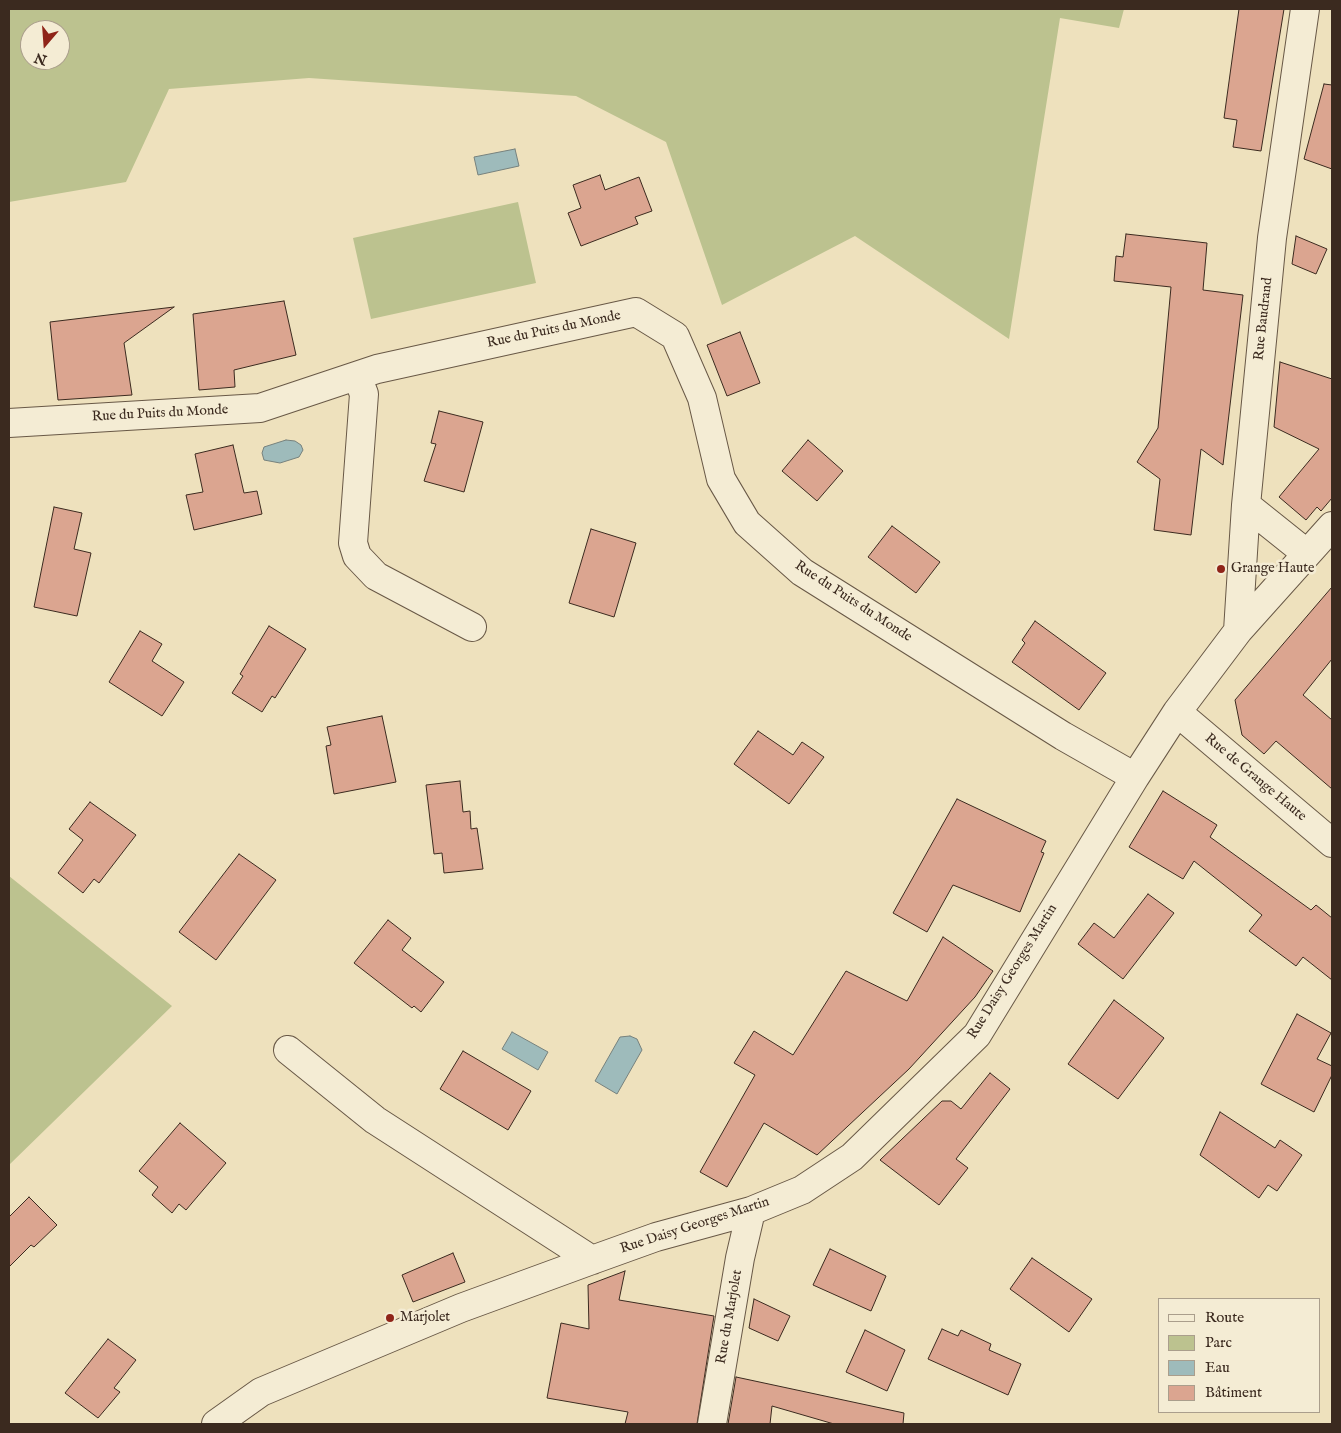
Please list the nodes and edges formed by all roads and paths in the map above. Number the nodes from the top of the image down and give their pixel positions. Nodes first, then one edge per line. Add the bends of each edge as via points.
1 (1305, 9) edge
2 (357, 376) junction
3 (9, 423) edge
4 (1246, 505) junction
5 (1332, 526) edge
6 (1306, 553) junction
7 (472, 627) dead end
8 (1238, 631) junction
9 (1177, 712) junction
10 (1135, 777) junction
11 (1332, 843) edge
12 (288, 1050) dead end
13 (751, 1211) junction
14 (592, 1260) junction
15 (216, 1424) edge
16 (712, 1424) edge

1 - 4 street, Rue Baudrand via 1272,238
2 - 3 street, Rue du Puits du Monde via 260,408
2 - 7 street via 364,394 353,543 357,556 376,576
2 - 10 street, Rue du Puits du Monde via 636,312 675,336 702,398 721,479 747,523 802,572
4 - 6 street
4 - 8 street, Rue Baudrand
5 - 6 street, Rue Daisy Georges Martin
6 - 8 street, Rue Daisy Georges Martin
8 - 9 street, Rue Daisy Georges Martin
9 - 10 street, Rue Daisy Georges Martin
9 - 11 street, Rue de Grange Haute
10 - 13 street, Rue Daisy Georges Martin via 977,1035 852,1157 802,1190
12 - 14 street via 375,1120
13 - 14 street, Rue Daisy Georges Martin via 656,1237
13 - 16 street, Rue du Marjolet
14 - 15 street, Rue Daisy Georges Martin via 461,1308 261,1392

